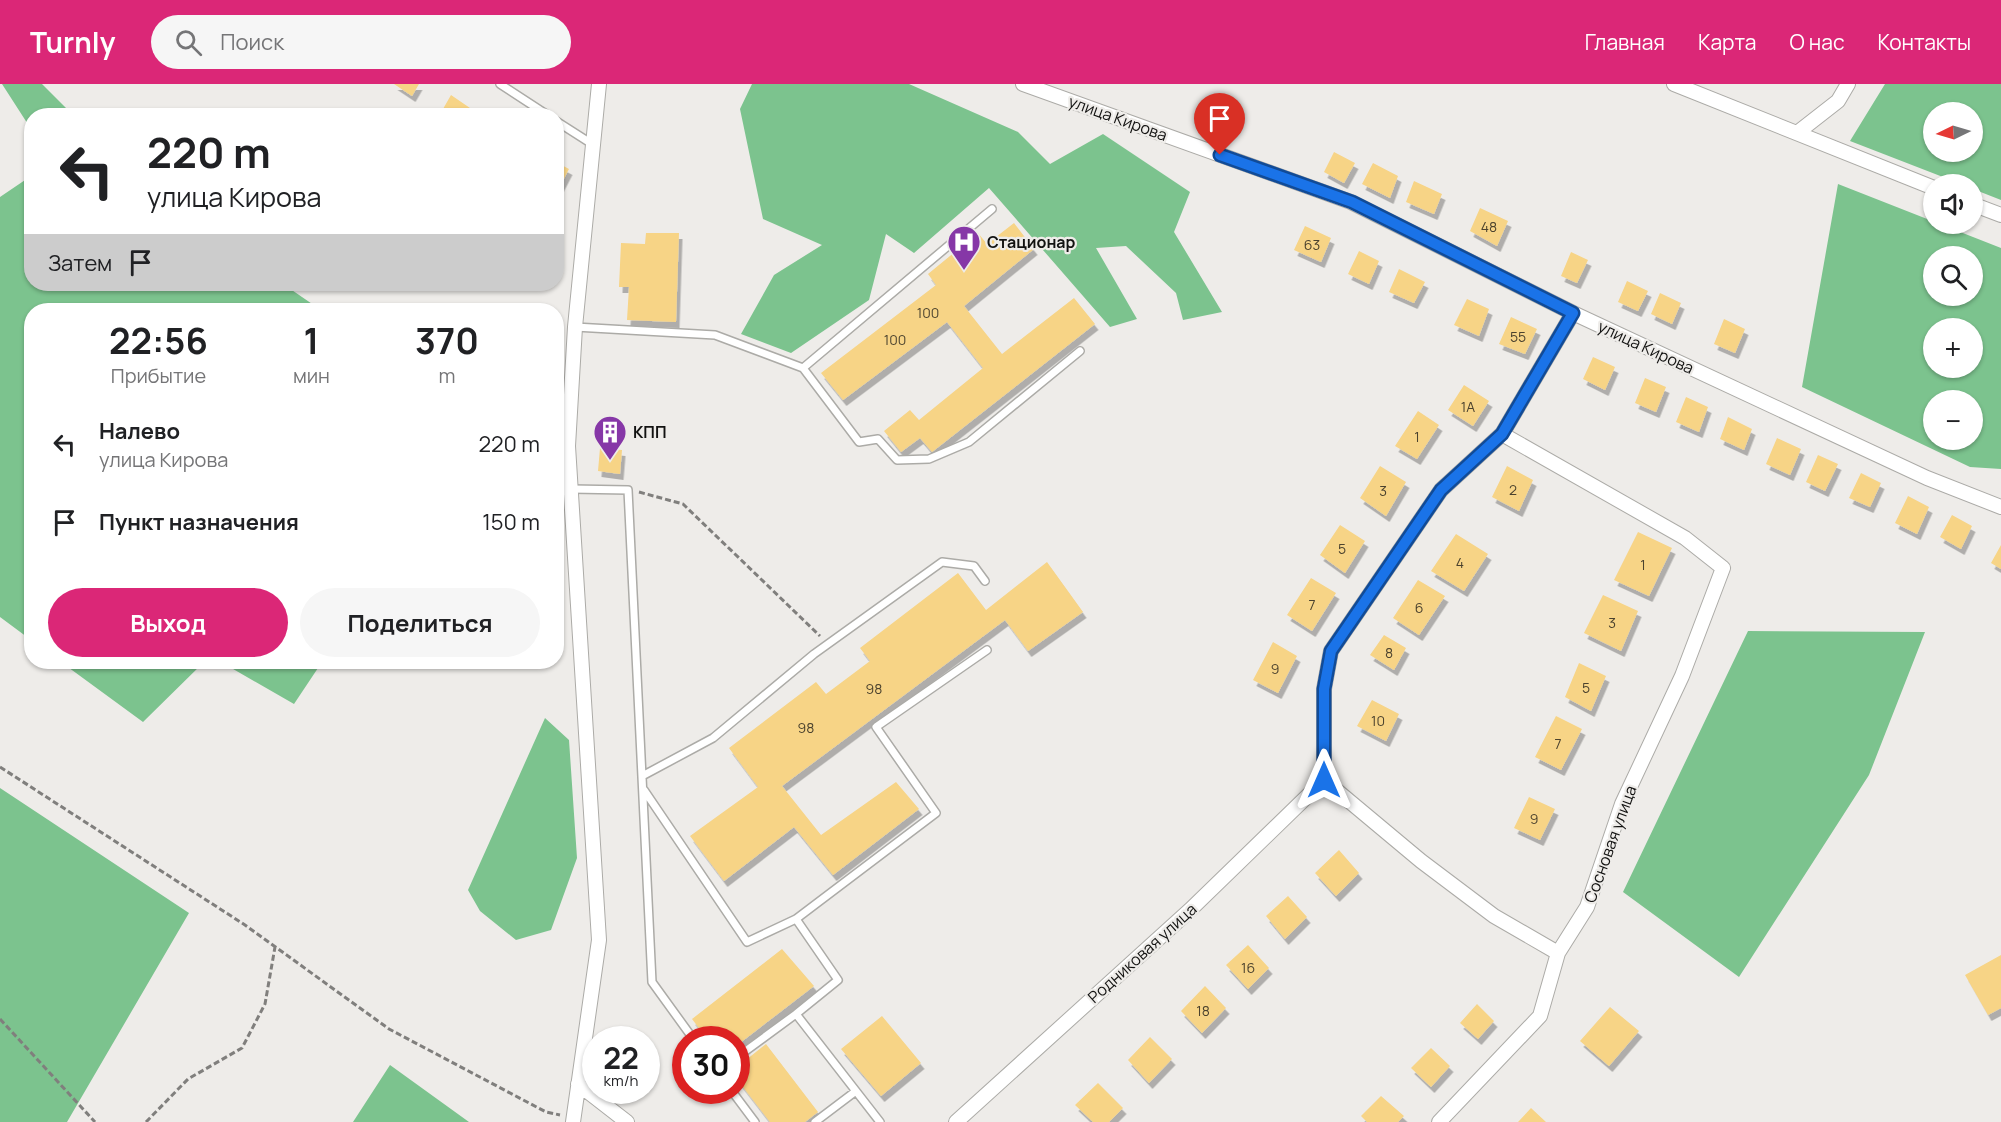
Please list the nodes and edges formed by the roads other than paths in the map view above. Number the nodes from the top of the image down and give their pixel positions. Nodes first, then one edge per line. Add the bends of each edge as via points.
1 (500, 84) edge
2 (599, 84) edge
3 (1023, 84) edge
4 (1674, 84) edge
5 (1848, 84) edge
6 (537, 108) edge
7 (564, 126) edge
8 (1797, 133) junction
9 (593, 144) junction
10 (1923, 184) edge
11 (1983, 208) edge
12 (992, 209) dead end
13 (2001, 215) edge
14 (1573, 313) junction
15 (575, 327) junction
16 (1080, 351) dead end
17 (803, 368) junction
18 (1502, 434) junction
19 (571, 489) junction
20 (2001, 507) edge
21 (985, 581) dead end
22 (987, 650) dead end
23 (644, 775) junction
24 (1324, 780) junction
25 (644, 790) junction
26 (796, 919) junction
27 (1558, 953) junction
28 (796, 1014) junction
29 (684, 1026) edge
30 (750, 1048) edge
31 (578, 1084) junction
32 (856, 1091) junction
33 (742, 1104) edge
34 (574, 1120) edge
35 (627, 1122) edge
36 (754, 1122) edge
37 (815, 1122) edge
38 (880, 1122) edge
39 (956, 1122) edge
40 (1439, 1122) edge

1 - 6 lane
2 - 9 street
3 - 14 street, улица Кирова via 1352,202
4 - 8 street
5 - 8 street via 1838,101
7 - 9 lane
8 - 10 street
9 - 15 street
11 - 13 street
12 - 17 lane
14 - 18 street
14 - 20 street, улица Кирова via 1927,478
15 - 17 lane via 715,335
15 - 19 street via 568,446
16 - 17 lane via 969,442 929,459 897,460 878,439 859,442
18 - 24 street via 1441,490 1331,651 1324,689
18 - 27 street, Сосновая улица via 1685,538 1723,568 1682,676 1623,804 1587,906
19 - 23 lane via 628,490
19 - 31 street via 599,940
21 - 23 lane via 974,566 942,562 827,644 713,738
22 - 26 lane via 876,728 936,813
23 - 25 lane
24 - 27 street via 1485,909
24 - 39 street, Родниковая улица via 1190,910
25 - 26 lane via 747,942
25 - 29 lane via 652,982
26 - 28 lane via 838,980
27 - 40 street, Сосновая улица via 1540,1016
28 - 30 lane
28 - 32 lane
31 - 34 street
31 - 35 street
32 - 37 lane
32 - 38 lane
33 - 36 lane

